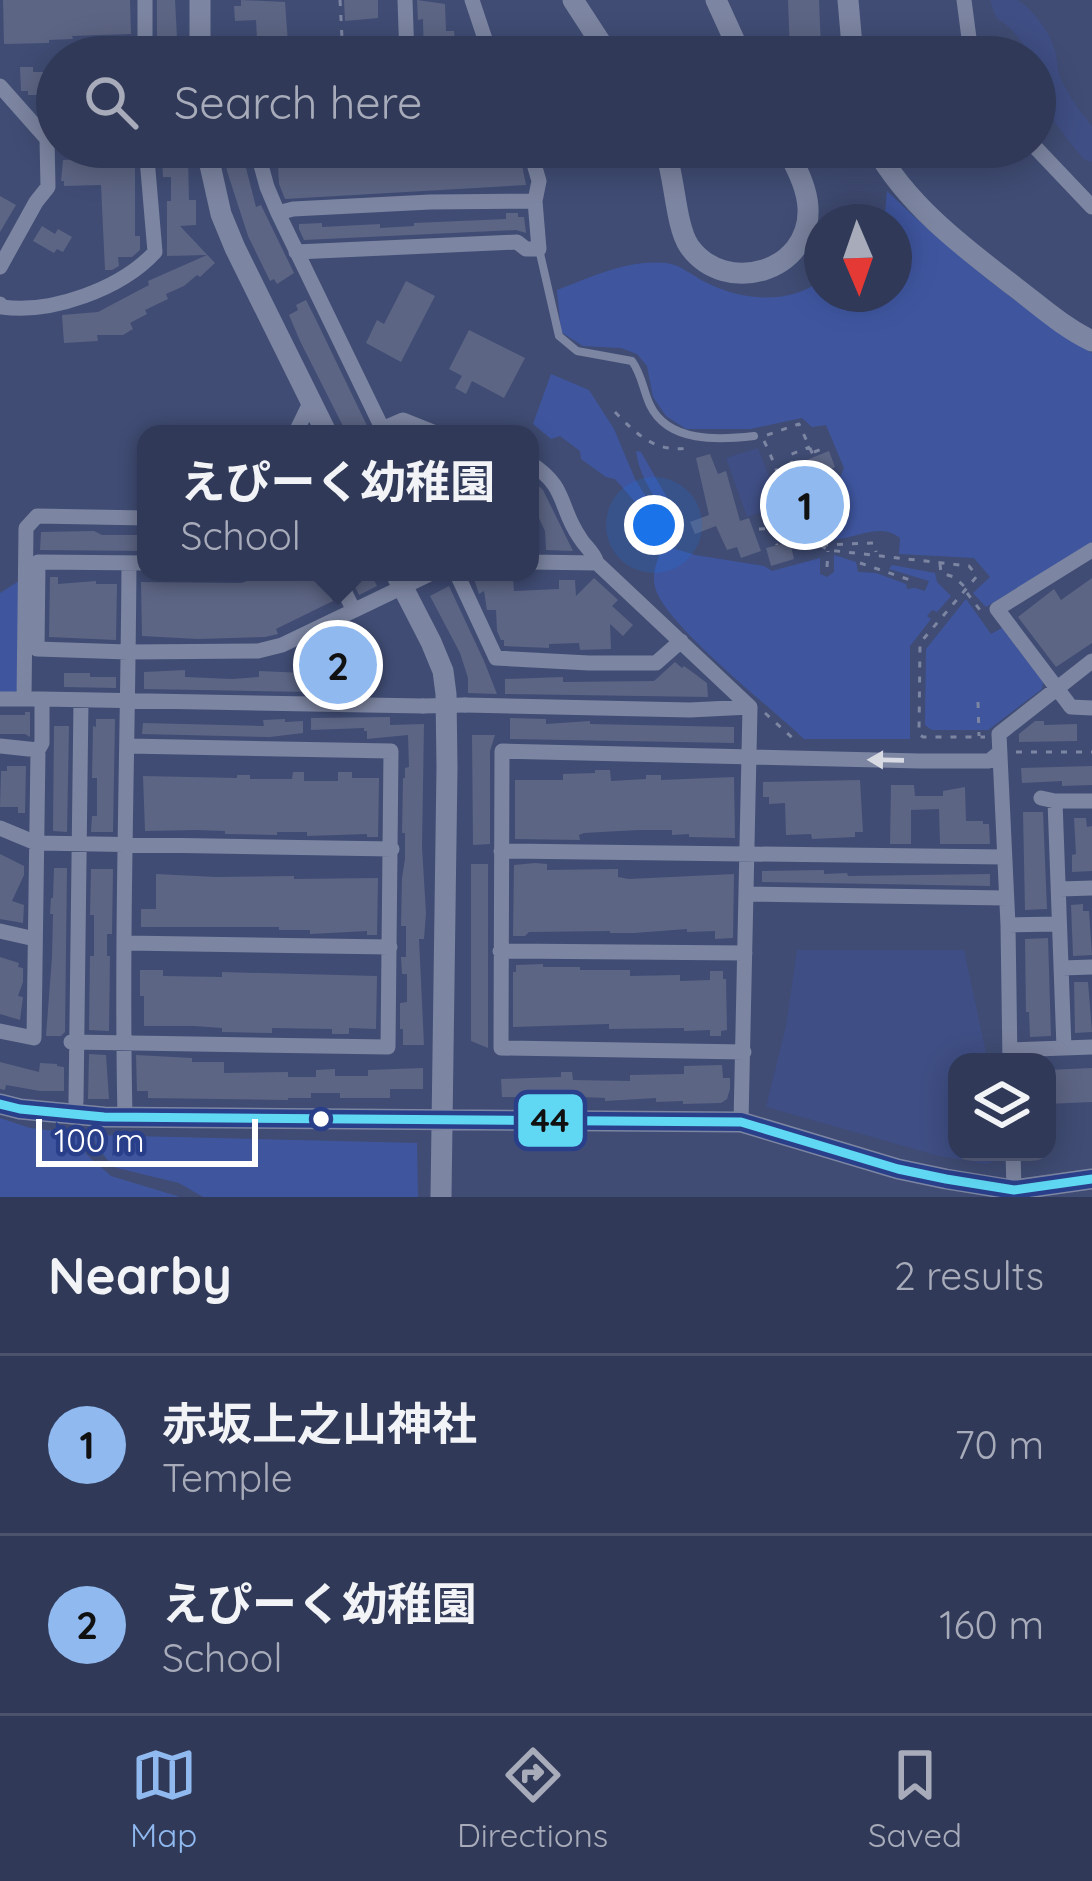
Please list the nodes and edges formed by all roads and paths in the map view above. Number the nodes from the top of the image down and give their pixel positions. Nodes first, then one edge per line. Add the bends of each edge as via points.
1 (145, 0) edge
2 (200, 0) edge
3 (340, 0) edge
4 (405, 0) edge
5 (472, 0) edge
6 (573, 0) edge
7 (716, 0) edge
8 (848, 0) edge
9 (964, 0) edge
10 (145, 36) edge
11 (200, 36) edge
12 (342, 36) edge
13 (406, 36) edge
14 (484, 36) edge
15 (596, 36) edge
16 (732, 36) edge
17 (852, 36) edge
18 (969, 36) edge
19 (0, 86) edge
20 (36, 123) edge
21 (50, 168) edge
22 (148, 168) edge
23 (211, 168) edge
24 (262, 168) edge
25 (535, 168) edge
26 (671, 168) edge
27 (795, 168) edge
28 (888, 168) edge
29 (1055, 168) edge
30 (535, 201) junction
31 (1092, 206) edge
32 (278, 214) junction
33 (539, 249) junction
34 (296, 252) junction
35 (0, 268) edge
36 (0, 304) edge
37 (1092, 341) edge
38 (311, 401) junction
39 (615, 412) dead end
40 (299, 425) edge
41 (323, 425) edge
42 (380, 425) edge
43 (754, 436) dead end
44 (711, 438) junction
45 (827, 447) dead end
46 (812, 452) junction
47 (539, 469) edge
48 (821, 475) dead end
49 (824, 483) dead end
50 (137, 518) edge
51 (772, 528) junction
52 (802, 528) junction
53 (759, 529) dead end
54 (777, 545) dead end
55 (820, 546) junction
56 (804, 549) dead end
57 (828, 550) junction
58 (1092, 550) edge
59 (868, 554) junction
60 (884, 556) junction
61 (940, 561) junction
62 (539, 562) edge
63 (137, 563) edge
64 (597, 563) junction
65 (827, 567) dead end
66 (339, 581) edge
67 (397, 581) edge
68 (400, 581) edge
69 (460, 581) edge
70 (914, 581) dead end
71 (967, 592) junction
72 (353, 609) junction
73 (681, 641) junction
74 (128, 652) junction
75 (1092, 661) edge
76 (1056, 687) junction
77 (0, 699) edge
78 (24, 699) junction
79 (42, 699) junction
80 (81, 700) junction
81 (127, 700) junction
82 (978, 702) dead end
83 (751, 707) junction
84 (1092, 708) edge
85 (999, 734) junction
86 (979, 737) junction
87 (800, 745) dead end
88 (0, 746) edge
89 (127, 746) junction
90 (38, 750) junction
91 (1000, 752) junction
92 (1092, 752) edge
93 (751, 758) junction
94 (1092, 801) edge
95 (0, 828) edge
96 (36, 842) junction
97 (80, 844) junction
98 (124, 845) junction
99 (392, 849) junction
100 (501, 851) junction
101 (747, 855) junction
102 (1004, 857) junction
103 (1092, 888) edge
104 (1060, 889) junction
105 (746, 894) junction
106 (1006, 898) junction
107 (1059, 924) junction
108 (1008, 925) junction
109 (0, 931) edge
110 (35, 940) junction
111 (125, 943) junction
112 (390, 947) junction
113 (500, 951) junction
114 (745, 953) junction
115 (1092, 967) edge
116 (1062, 968) junction
117 (0, 1031) edge
118 (74, 1041) junction
119 (123, 1042) junction
120 (1092, 1047) edge
121 (1064, 1048) junction
122 (744, 1052) junction
123 (1010, 1053) edge
124 (1030, 1053) edge
125 (76, 1102) dead end
126 (0, 1104) edge
127 (125, 1117) junction
128 (443, 1120) junction
129 (741, 1121) junction
130 (1013, 1161) edge
131 (1092, 1179) edge
132 (1014, 1190) junction
133 (442, 1197) edge

1 - 10 street
2 - 11 street
3 - 12 path
4 - 13 street
5 - 14 street
6 - 15 street
7 - 16 street
8 - 17 street
9 - 18 street
19 - 20 street
21 - 35 street via 48,187
22 - 36 street via 154,252 141,267 47,306
23 - 38 street via 221,214
24 - 32 street
25 - 30 street
26 - 27 street via 689,245 714,267 751,274 783,262 802,240 808,205
28 - 37 street via 982,262
29 - 31 street
30 - 32 street
30 - 33 street
32 - 34 street
33 - 34 street via 517,242
33 - 44 lane via 559,336 577,351 632,361 661,421
34 - 42 street
38 - 40 street
38 - 41 street
39 - 44 path via 663,448
43 - 44 lane
45 - 46 path
46 - 52 path via 789,455 803,497
46 - 52 path via 799,424 762,436
47 - 64 street via 552,477
48 - 49 path
50 - 78 street via 38,516 26,528
51 - 52 path
51 - 53 path
51 - 54 path
52 - 55 path
52 - 56 path
55 - 57 path
55 - 60 path via 874,543
57 - 59 path
57 - 65 path
58 - 76 street via 997,609
59 - 60 path
59 - 70 path via 863,563
60 - 61 path
61 - 71 path via 941,573
61 - 71 path via 970,566 977,576
62 - 64 street
63 - 74 street
63 - 74 street via 38,562 37,649
64 - 73 street
66 - 72 street
67 - 72 street
68 - 128 street via 431,641 446,694
69 - 73 street via 496,658 656,663
71 - 86 path via 920,643 919,734
72 - 74 street via 258,650
73 - 83 street
74 - 81 street
75 - 76 street
76 - 84 street via 1071,707
76 - 85 street
77 - 78 street
78 - 79 street
79 - 80 street
79 - 90 street
80 - 81 street
80 - 97 street
81 - 83 street, bridge
81 - 89 street
82 - 86 path
83 - 87 path
83 - 93 street
85 - 86 path
85 - 91 street
88 - 90 street
89 - 98 street
89 - 99 street via 391,751
90 - 96 street
91 - 92 path
91 -> 93 street via 989,761
91 - 102 street
93 - 100 street via 502,751
93 - 101 street
94 - 104 street via 1048,800
95 - 96 street
96 - 97 street
96 - 110 street
97 - 98 street
97 - 118 street
98 - 99 street
98 - 111 street
99 - 112 street
100 - 101 street
100 - 113 street
101 - 102 street
101 - 105 street
102 - 106 street
103 - 104 street
104 - 107 street
105 - 106 street
105 - 114 street
106 - 108 street
107 - 108 street
107 - 116 street
108 - 123 street
109 - 110 street
110 - 117 street via 37,1039
111 - 112 street
111 - 119 street
112 - 119 street via 388,1046
113 - 114 street
113 - 122 street via 501,1048
114 - 122 street
115 - 116 street
116 - 121 street
118 - 119 street
118 - 125 street
119 - 127 street
120 - 121 street
121 - 124 street
122 - 129 street
126 - 127 street
127 - 128 street
128 - 129 street
128 - 133 street
129 - 132 street via 898,1169
130 - 132 street
131 - 132 street

